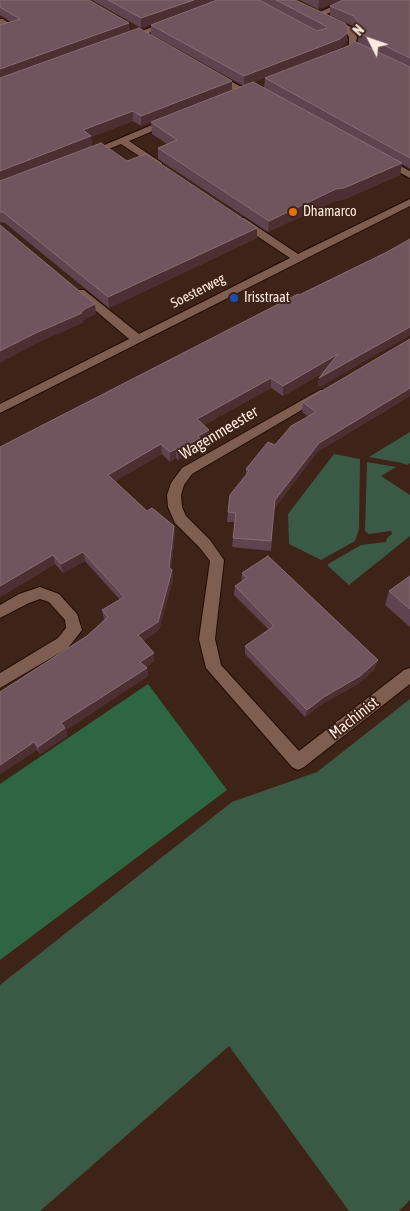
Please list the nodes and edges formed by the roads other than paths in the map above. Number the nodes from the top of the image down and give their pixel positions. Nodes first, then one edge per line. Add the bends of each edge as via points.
1 (354, 0) edge
2 (177, 20) edge
3 (0, 21) edge
4 (136, 31) junction
5 (0, 33) edge
6 (148, 38) edge
7 (121, 40) edge
8 (343, 52) edge
9 (208, 72) edge
10 (252, 87) edge
11 (182, 116) edge
12 (121, 140) junction
13 (377, 156) edge
14 (78, 157) edge
15 (169, 172) edge
16 (410, 175) edge
17 (410, 202) edge
18 (233, 215) edge
19 (297, 258) junction
20 (68, 283) edge
21 (137, 339) junction
22 (335, 385) edge
23 (0, 409) edge
24 (0, 612) edge
25 (410, 676) edge
26 (0, 681) edge
27 (298, 762) joint

1 - 8 street via 315,12 348,29 356,47
2 - 4 street
3 - 5 street via 13,29
4 - 6 street
4 - 7 street
9 - 10 street via 238,93
11 - 12 street
12 - 14 street
12 - 15 street
13 - 16 street
17 - 19 street, Soesterweg
18 - 19 street
19 - 21 street, Soesterweg
20 - 21 street
21 - 23 street, Soesterweg
22 - 27 street, Wagenmeester via 187,471 174,494 180,519 217,560 207,639 214,668
24 - 26 street via 40,593 54,598 72,618 74,630 63,643
25 - 27 street, Machinist

